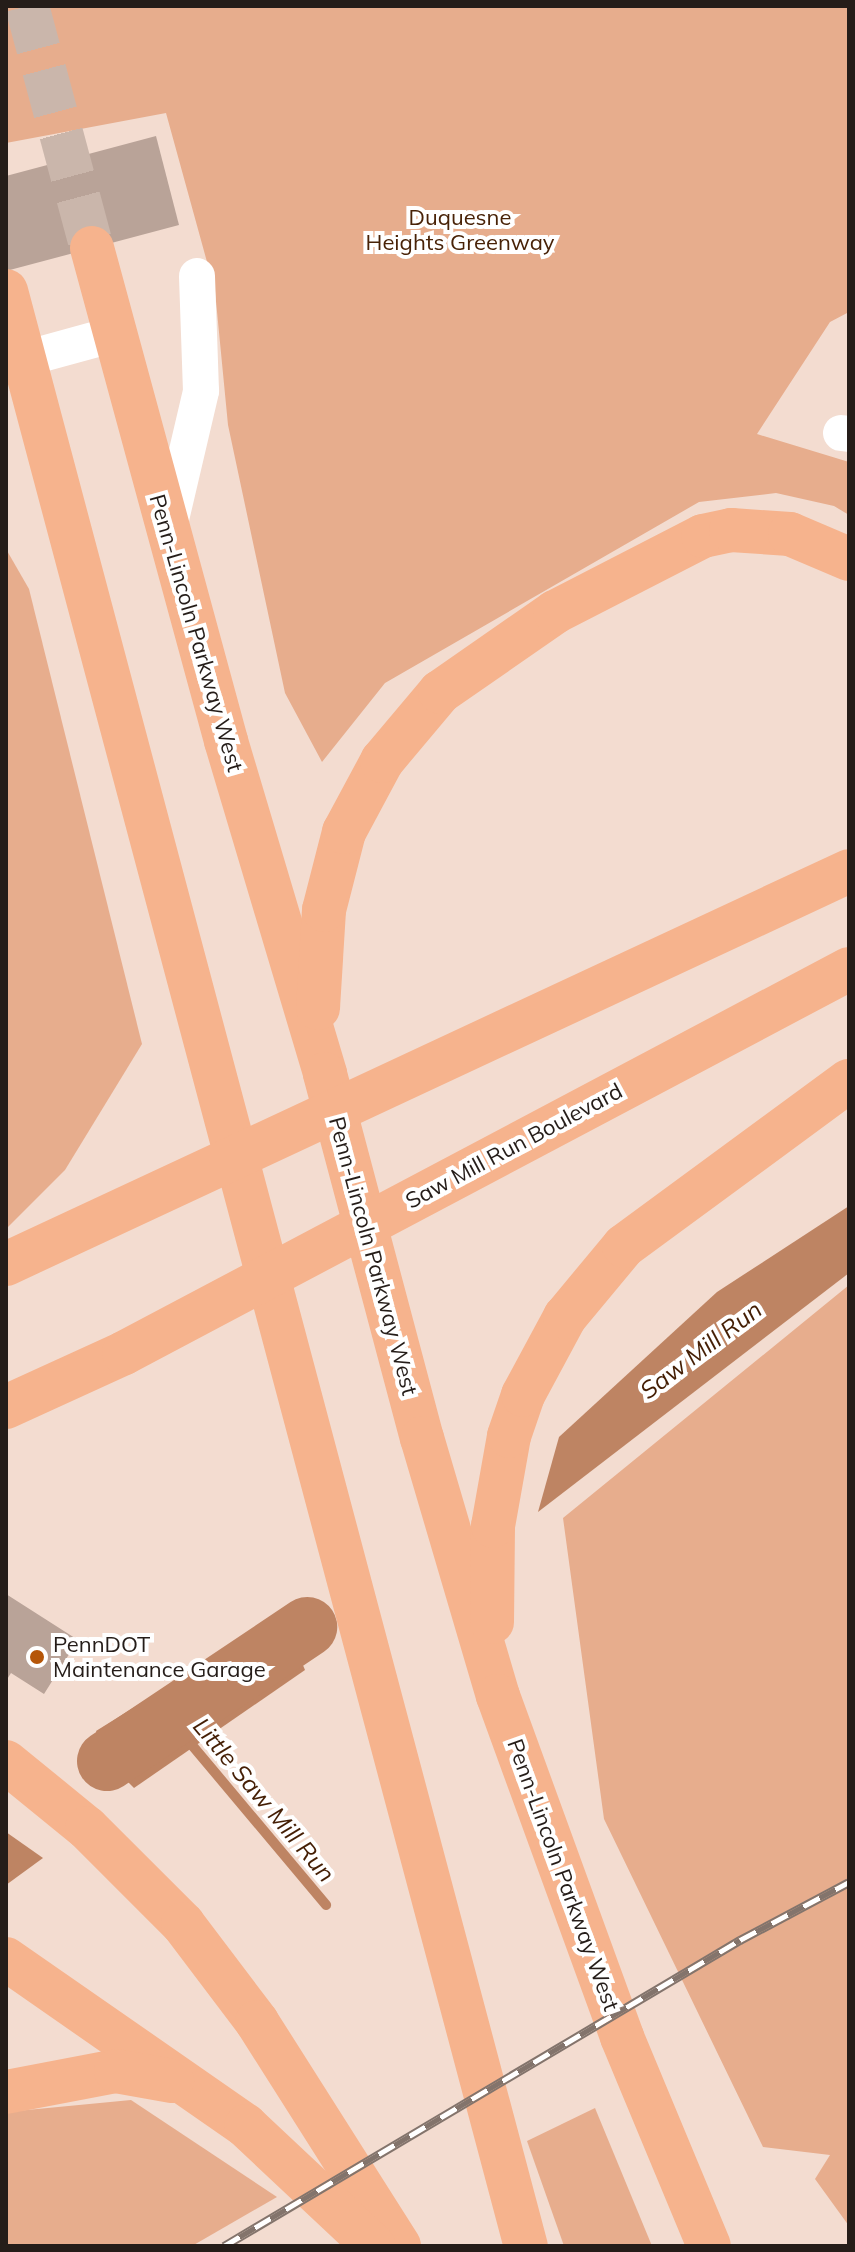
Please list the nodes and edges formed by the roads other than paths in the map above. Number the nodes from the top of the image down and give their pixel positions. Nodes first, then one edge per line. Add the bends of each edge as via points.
1 (92, 248) tunnel mouth
2 (197, 276) dead end
3 (6, 291) edge
4 (115, 334) junction
5 (24, 359) junction
6 (168, 533) junction
7 (849, 559) edge
8 (849, 851) edge
9 (849, 871) edge
10 (804, 892) junction
11 (849, 969) edge
12 (325, 1074) junction
13 (849, 1081) edge
14 (15, 1263) edge
15 (6, 1407) edge
16 (498, 1696) junction
17 (6, 1762) edge
18 (6, 1959) edge
19 (6, 2092) edge
20 (217, 2104) junction
21 (374, 2246) edge
22 (399, 2246) edge
23 (526, 2246) edge
24 (709, 2246) edge

1 - 4 highway, Penn-Lincoln Parkway West
2 - 6 lane via 201,391
3 - 5 highway
4 - 5 lane
4 - 6 highway, Penn-Lincoln Parkway West
5 - 23 highway
6 - 12 highway, Penn-Lincoln Parkway West
7 - 12 highway via 790,534 731,530 703,536 528,628 440,692 360,796 332,871 318,979
8 - 10 highway
9 - 10 highway
10 - 14 highway
11 - 15 highway, Saw Mill Run Boulevard via 192,1317
12 - 16 highway, Penn-Lincoln Parkway West via 422,1438
13 - 16 highway via 624,1246 593,1280 542,1355 509,1436 493,1526
16 - 24 highway, Penn-Lincoln Parkway West via 622,2037
17 - 22 highway via 87,1828 183,1924 257,2022
18 - 20 highway
19 - 20 highway via 131,2072 179,2083
20 - 21 highway via 288,2161

